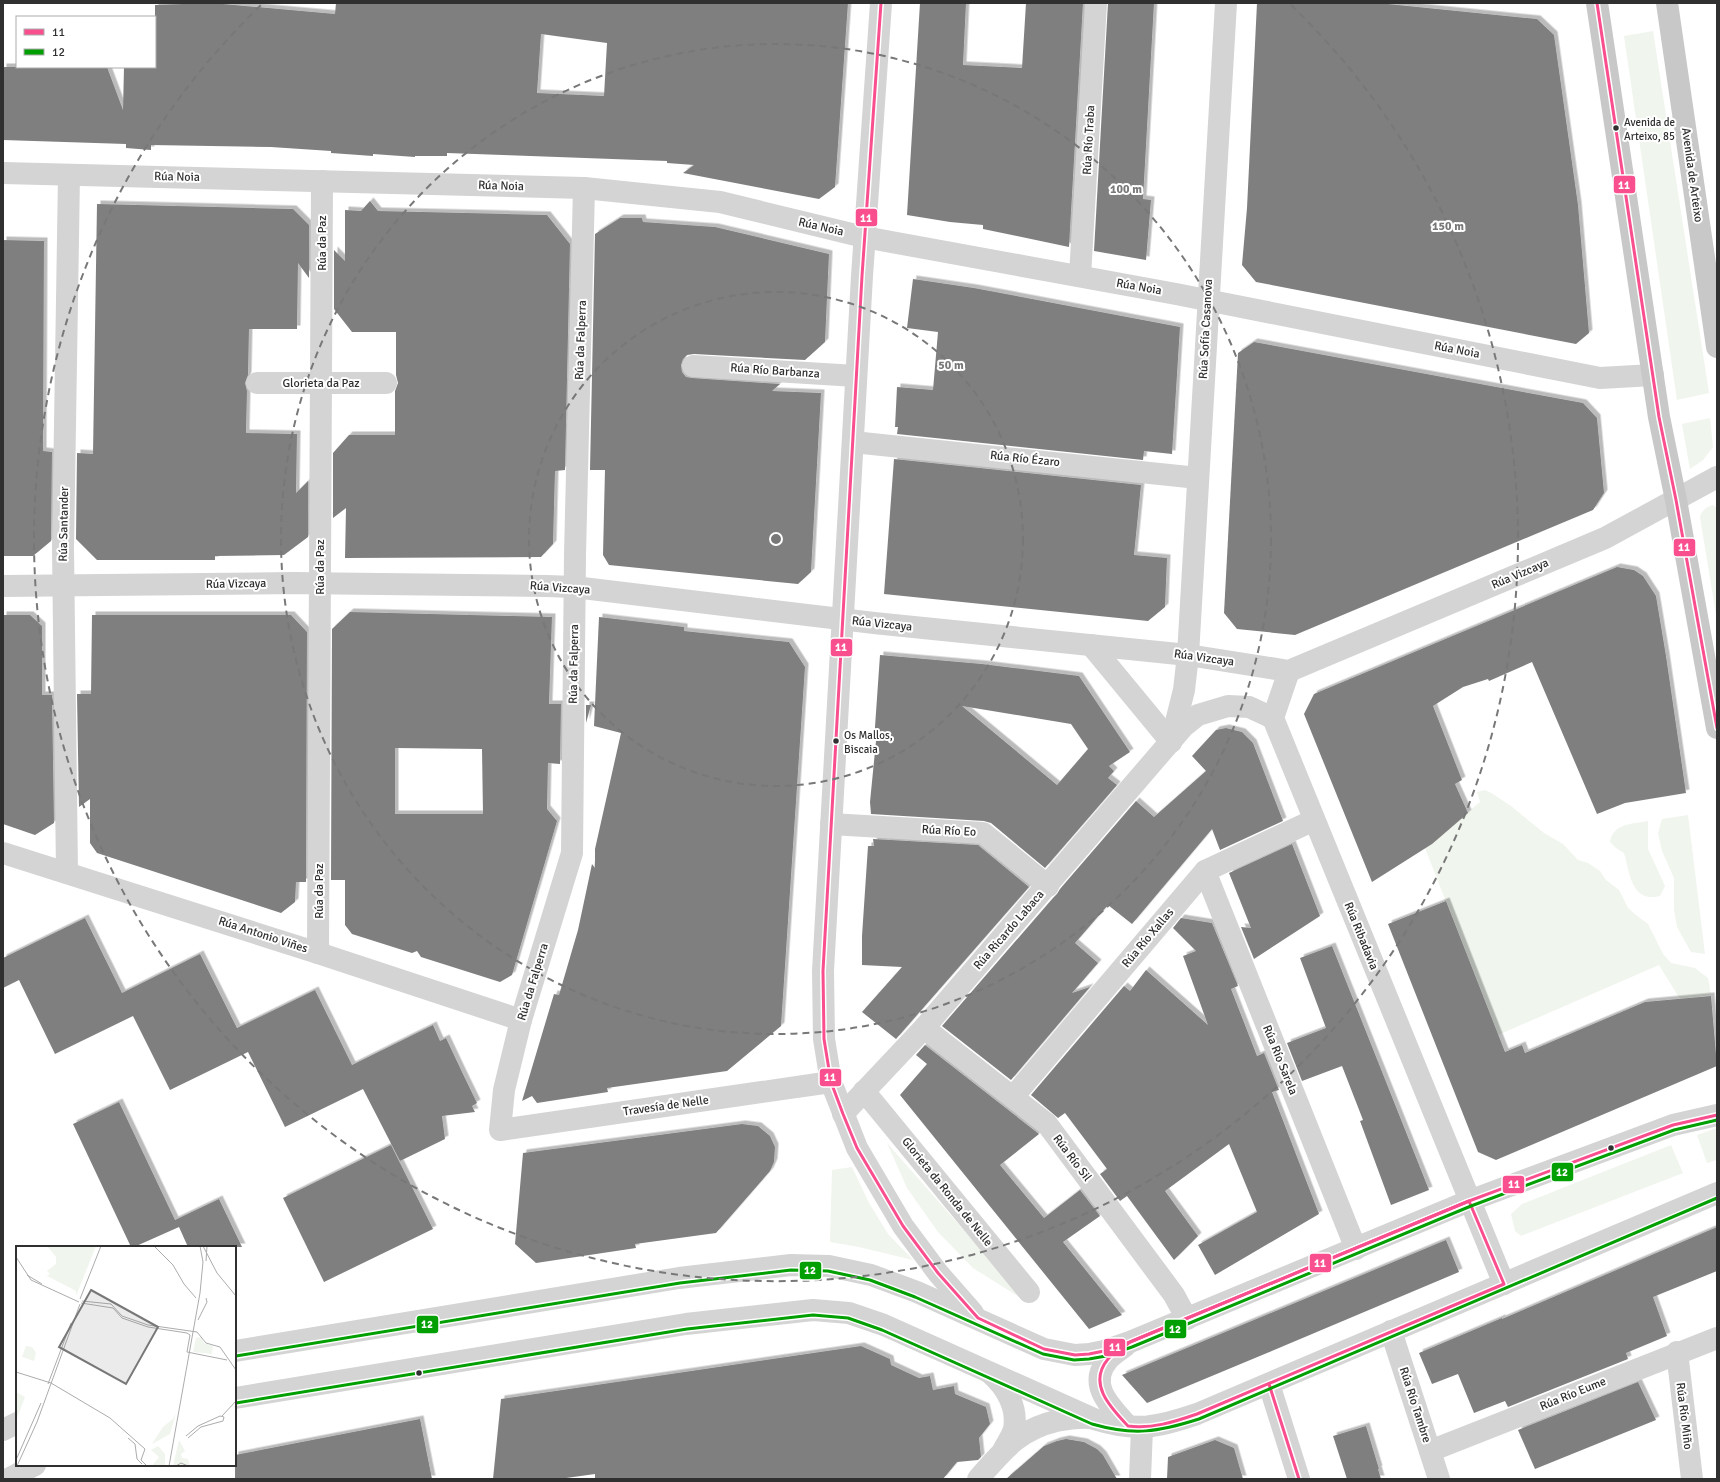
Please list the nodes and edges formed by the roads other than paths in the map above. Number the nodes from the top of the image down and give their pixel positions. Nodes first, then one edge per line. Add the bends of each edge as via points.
1 (881, 3) edge
2 (1096, 3) edge
3 (1226, 3) edge
4 (1597, 3) edge
5 (1667, 3) edge
6 (3, 173) edge
7 (69, 175) junction
8 (322, 181) junction
9 (584, 188) junction
10 (864, 237) junction
11 (1080, 276) junction
12 (1208, 301) junction
13 (1717, 347) edge
14 (694, 366) dead end
15 (1653, 375) junction
16 (856, 376) junction
17 (257, 383) dead end
18 (321, 383) junction
19 (386, 383) dead end
20 (852, 442) junction
21 (1717, 477) edge
22 (1198, 478) junction
23 (1676, 500) junction
24 (320, 583) junction
25 (3, 586) edge
26 (63, 586) junction
27 (574, 587) junction
28 (842, 620) junction
29 (1091, 645) junction
30 (1188, 655) junction
31 (1289, 670) junction
32 (1273, 718) junction
33 (1717, 728) edge
34 (1171, 742) junction
35 (1314, 820) junction
36 (831, 824) junction
37 (3, 853) edge
38 (1205, 871) junction
39 (67, 873) junction
40 (1048, 886) junction
41 (318, 953) junction
42 (521, 1020) junction
43 (924, 1028) junction
44 (831, 1082) junction
45 (864, 1091) junction
46 (1013, 1097) junction
47 (843, 1114) junction
48 (1717, 1116) edge
49 (500, 1130) joint
50 (1717, 1193) edge
51 (1469, 1201) junction
52 (1356, 1249) junction
53 (1504, 1284) junction
54 (1029, 1292) dead end
55 (978, 1318) junction
56 (1186, 1319) junction
57 (1391, 1332) junction
58 (1717, 1338) edge
59 (1130, 1342) junction
60 (236, 1351) edge
61 (1676, 1352) junction
62 (986, 1370) junction
63 (1269, 1384) junction
64 (236, 1398) edge
65 (1094, 1419) junction
66 (16, 1424) edge
67 (1135, 1427) junction
68 (3, 1430) edge
69 (1004, 1450) junction
70 (1430, 1451) junction
71 (34, 1466) edge
72 (8, 1479) edge
73 (978, 1479) edge
74 (1140, 1479) edge
75 (1299, 1479) edge
76 (1439, 1479) edge
77 (1692, 1479) edge

1 - 10 street
2 - 11 street, Rúa Río Traba
3 - 12 street, Rúa Sofía Casanova
4 - 15 main road
5 - 13 main road, Avenida de Arteixo
6 - 7 street, Rúa Noia
7 - 8 street, Rúa Noia
7 - 26 street, Rúa Santander
8 - 9 street, Rúa Noia
8 - 18 street, Rúa da Paz
9 - 10 street, Rúa Noia via 720,202
9 - 27 street, Rúa da Falperra
10 - 11 street, Rúa Noia
10 - 16 street
11 - 12 street, Rúa Noia
12 - 15 street, Rúa Noia via 1600,378
12 - 22 street, Rúa Sofía Casanova
14 - 16 street, Rúa Río Barbanza
15 - 23 main road
16 - 20 street
17 - 18 street, Glorieta da Paz
18 - 19 street, Glorieta da Paz
18 - 24 street, Rúa da Paz
20 - 22 street, Rúa Río Ézaro
20 - 28 street
21 - 23 street, Rúa Vizcaya
22 - 30 street, Rúa Sofía Casanova
23 - 31 street, Rúa Vizcaya via 1605,538
23 - 33 main road
24 - 26 street, Rúa Vizcaya
24 - 27 street, Rúa Vizcaya
24 - 41 street, Rúa da Paz
25 - 26 street, Rúa Vizcaya
26 - 39 street, Rúa Santander
27 - 28 street, Rúa Vizcaya
27 - 42 street, Rúa da Falperra via 572,853
28 - 29 street, Rúa Vizcaya
28 - 36 street
29 - 30 street, Rúa Vizcaya
29 - 34 street
30 - 31 street, Rúa Vizcaya
30 - 34 street, Rúa Ricardo Labaca via 1184,690
31 - 32 street
32 - 34 street, Rúa Ricardo Labaca via 1249,707 1228,706 1198,715
32 - 35 street, Rúa Ribadavia
34 - 40 street, Rúa Ricardo Labaca
35 - 38 street, Rúa Río Xallas
35 - 51 street, Rúa Ribadavia
36 - 40 street, Rúa Río Eo via 983,833
36 - 44 street via 823,971 824,1039
37 - 39 street, Rúa Antonio Viñes
38 - 46 street, Rúa Río Xallas
38 - 52 street, Rúa Río Sarela
39 - 41 street, Rúa Antonio Viñes
40 - 43 street, Rúa Ricardo Labaca
41 - 42 street, Rúa Antonio Viñes
42 - 49 street, Rúa da Falperra via 504,1090
43 - 45 street, Rúa Ricardo Labaca
43 - 46 street, Rúa Río Sil
44 - 47 street
44 - 49 street, Travesía de Nelle
45 - 47 street, Rúa Ricardo Labaca
45 - 54 street, Glorieta da Ronda de Nelle
46 - 56 street, Rúa Río Sil via 1047,1124 1174,1294
47 - 55 street via 857,1148 902,1226 938,1273
48 - 51 street via 1673,1125
50 - 53 street
51 - 52 street
51 - 53 street, Rúa Ribadavia
52 - 56 street
53 - 57 street
55 - 59 street via 1044,1349 1075,1355 1104,1351
55 - 60 street via 871,1275 829,1266 791,1265 679,1278
56 - 59 street
57 - 63 street
57 - 70 street, Rúa Río Tambre
58 - 61 street, Rúa Río Eume
59 - 67 street via 1108,1360 1099,1379 1108,1403
61 - 70 street, Rúa Río Eume
61 - 77 street, Rúa Río Miño
62 - 64 street via 884,1325 849,1313 813,1310 667,1327
62 - 65 street
62 - 69 street via 1007,1392 1013,1406 1013,1430
63 - 67 street via 1185,1418 1160,1426
63 - 75 street
65 - 67 street
65 - 69 street via 1080,1417 1041,1425 1022,1434
66 - 68 street
67 - 74 street
69 - 73 street
70 - 76 street, Rúa Río Tambre
71 - 72 street

